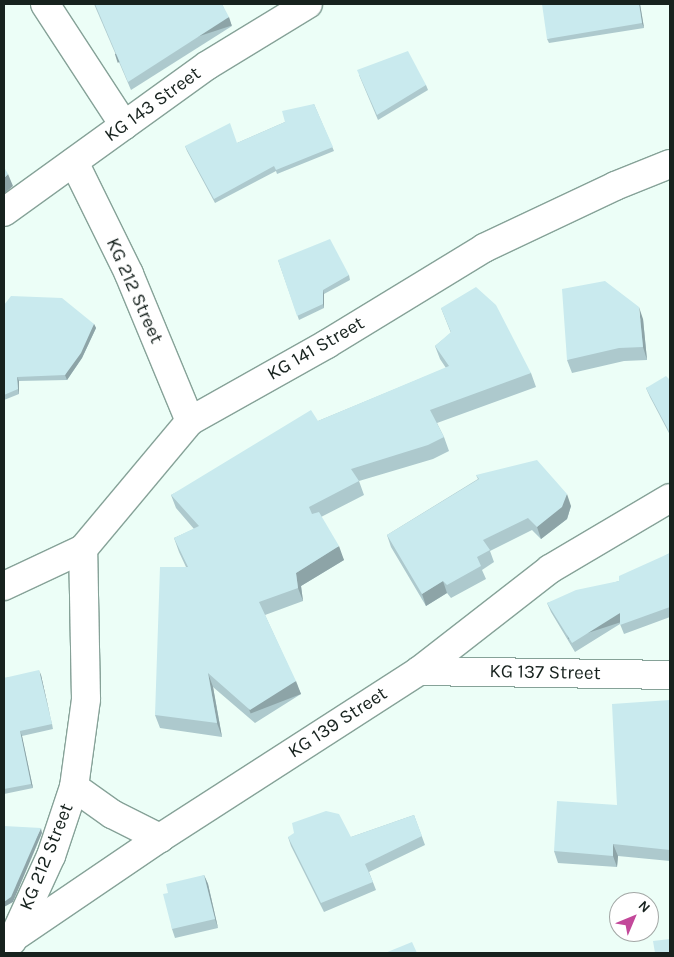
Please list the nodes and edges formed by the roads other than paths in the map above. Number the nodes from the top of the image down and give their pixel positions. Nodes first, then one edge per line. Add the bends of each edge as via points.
1 (45, 4) edge
2 (308, 4) edge
3 (124, 125) junction
4 (74, 162) junction
5 (670, 164) edge
6 (4, 212) edge
7 (190, 422) junction
8 (670, 498) edge
9 (83, 549) junction
10 (4, 586) edge
11 (419, 671) junction
12 (670, 675) edge
13 (74, 787) junction
14 (160, 838) junction
15 (7, 946) edge

1 - 3 street
2 - 3 street, KG 143 Street via 208,65
3 - 4 street, KG 143 Street
4 - 6 street, KG 143 Street
4 - 7 street, KG 212 Street via 128,274
5 - 7 street, KG 141 Street via 615,186 484,248 327,344
7 - 9 street, KG 141 Street
8 - 11 street, KG 139 Street via 550,569
9 - 10 street, KG 141 Street
9 - 13 street, KG 212 Street via 86,700
11 - 12 street, KG 137 Street
11 - 14 street, KG 139 Street
13 - 14 street, KG 212 Street via 112,814
13 - 15 street, KG 212 Street via 52,856
14 - 15 street, KG 139 Street

